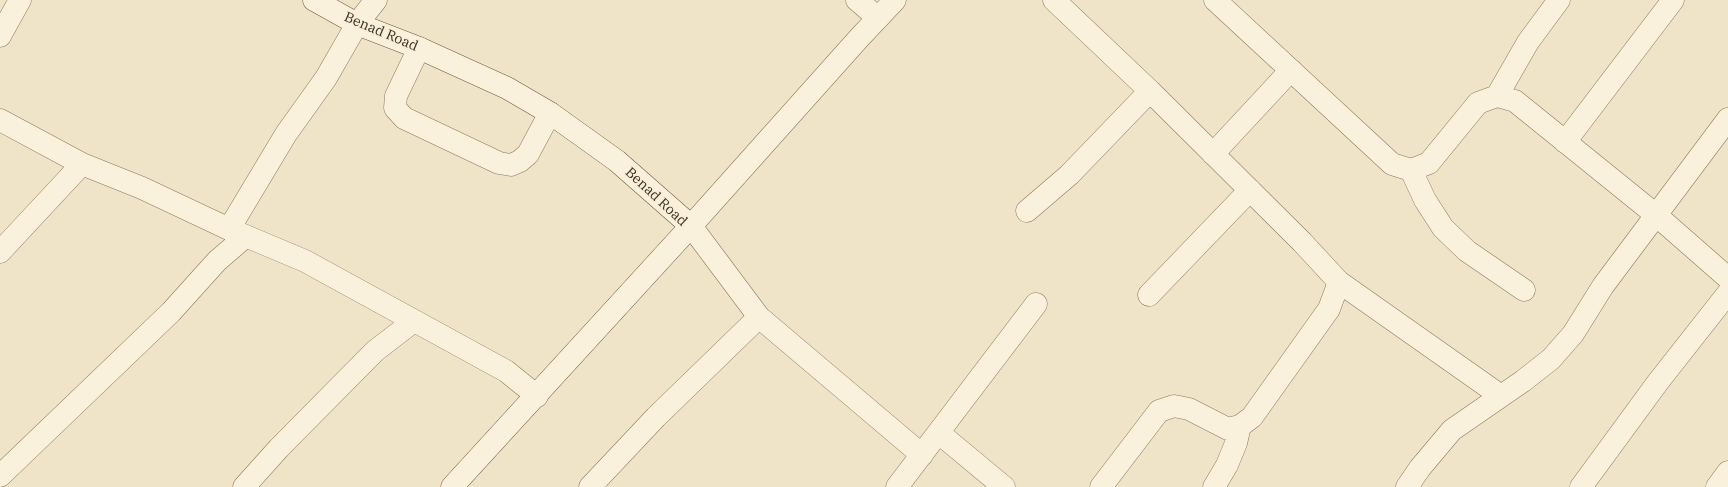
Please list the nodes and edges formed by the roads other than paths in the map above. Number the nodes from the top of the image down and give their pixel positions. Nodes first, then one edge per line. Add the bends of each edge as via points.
1 (20, 0) edge
2 (314, 0) edge
3 (376, 0) edge
4 (857, 0) edge
5 (895, 0) edge
6 (1054, 0) edge
7 (1215, 0) edge
8 (1559, 0) edge
9 (1673, 0) edge
10 (878, 18) junction
11 (357, 24) junction
12 (0, 36) edge
13 (419, 48) junction
14 (1291, 70) junction
15 (1150, 91) junction
16 (1497, 96) junction
17 (550, 113) junction
18 (1728, 119) edge
19 (0, 120) edge
20 (1565, 142) junction
21 (1214, 154) junction
22 (82, 164) junction
23 (1411, 170) junction
24 (1250, 190) junction
25 (1027, 211) dead end
26 (1656, 215) junction
27 (691, 226) junction
28 (238, 233) junction
29 (0, 252) edge
30 (1728, 278) edge
31 (1339, 282) junction
32 (1524, 290) dead end
33 (1728, 293) edge
34 (1149, 294) dead end
35 (1036, 304) dead end
36 (759, 317) junction
37 (414, 321) junction
38 (537, 396) junction
39 (1501, 396) junction
40 (1240, 426) junction
41 (939, 433) junction
42 (922, 455) junction
43 (1728, 472) edge
44 (0, 476) edge
45 (244, 487) edge
46 (452, 487) edge
47 (590, 487) edge
48 (897, 487) edge
49 (1004, 487) edge
50 (1101, 487) edge
51 (1214, 487) edge
52 (1407, 487) edge
53 (1581, 487) edge
54 (1717, 487) edge

1 - 12 street
2 - 11 street, Benad Road
3 - 11 street
4 - 10 street
5 - 10 street
6 - 15 street
7 - 14 street
8 - 16 street via 1528,42
9 - 20 street
10 - 27 street
11 - 13 street, Benad Road
11 - 28 street via 326,78 286,134
13 - 17 street, Benad Road via 507,88
13 - 17 street via 396,96 395,108 404,118 499,163 511,165 528,154
14 - 21 street
14 - 23 street via 1392,164
15 - 21 street
15 - 25 street via 1069,175
16 - 20 street via 1515,101
16 - 23 street via 1478,103 1429,163
17 - 27 street, Benad Road via 617,161
18 - 26 street
19 - 22 street
20 - 26 street
21 - 24 street
22 - 28 street via 142,188
22 - 29 street
23 - 32 street via 1443,228 1467,251
24 - 31 street
24 - 34 street
26 - 30 street
26 - 39 street via 1551,360
27 - 36 street
27 - 38 street, Benad Road
28 - 37 street via 305,261
28 - 44 street via 217,261 170,312
31 - 39 street
31 - 40 street via 1329,309 1252,417
33 - 53 street via 1658,382
35 - 41 street
36 - 42 street
36 - 47 street via 656,417
37 - 38 street via 506,371
37 - 45 street via 375,351
38 - 46 street, Benad Road
39 - 52 street via 1452,430
40 - 50 street via 1228,429 1189,409 1174,406 1159,411
40 - 51 street via 1227,465
41 - 42 street
41 - 49 street
42 - 48 street
43 - 54 street

